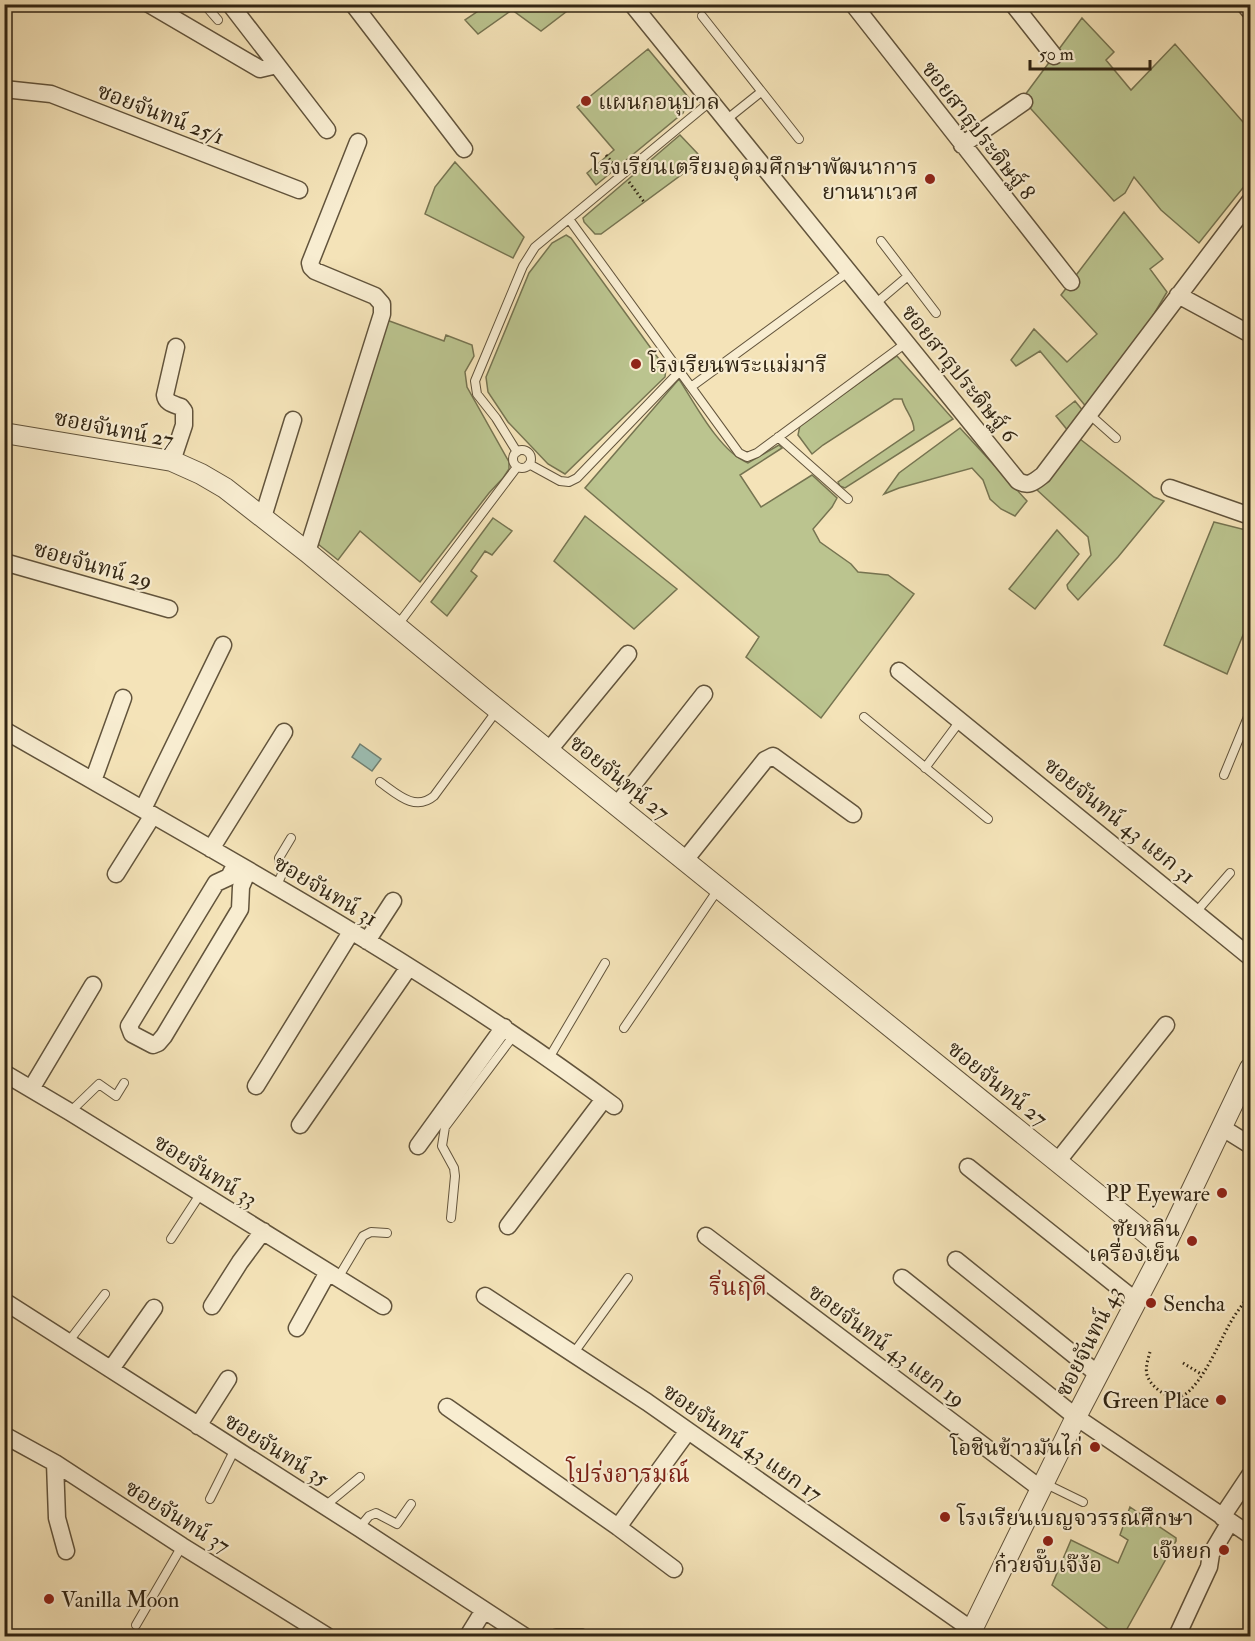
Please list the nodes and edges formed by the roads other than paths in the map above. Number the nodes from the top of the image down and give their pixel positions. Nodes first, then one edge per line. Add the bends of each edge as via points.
1 (149, 4) edge
2 (204, 4) edge
3 (230, 4) edge
4 (353, 4) edge
5 (632, 4) edge
6 (853, 4) edge
7 (1013, 4) edge
8 (1244, 4) edge
9 (1251, 11) edge
10 (702, 16) dead end
11 (218, 20) dead end
12 (1054, 56) dead end
13 (277, 64) junction
14 (4, 89) edge
15 (761, 92) junction
16 (711, 101) junction
17 (1024, 102) dead end
18 (726, 120) junction
19 (327, 130) dead end
20 (799, 139) dead end
21 (358, 142) dead end
22 (962, 146) junction
23 (464, 149) dead end
24 (299, 190) dead end
25 (1251, 201) edge
26 (569, 219) junction
27 (881, 241) dead end
28 (848, 272) junction
29 (908, 276) junction
30 (1071, 282) dead end
31 (1178, 295) junction
32 (875, 304) junction
33 (936, 313) dead end
34 (1251, 334) edge
35 (906, 343) junction
36 (176, 347) dead end
37 (680, 371) junction
38 (692, 387) junction
39 (1089, 414) junction
40 (293, 420) dead end
41 (4, 432) edge
42 (778, 437) junction
43 (1116, 438) dead end
44 (517, 452) junction
45 (172, 461) junction
46 (529, 464) junction
47 (517, 467) junction
48 (1170, 488) dead end
49 (848, 498) dead end
50 (1251, 516) edge
51 (263, 518) junction
52 (307, 552) junction
53 (4, 562) edge
54 (169, 609) dead end
55 (397, 626) junction
56 (223, 645) dead end
57 (628, 654) dead end
58 (898, 670) dead end
59 (704, 694) dead end
60 (123, 698) dead end
61 (498, 708) junction
62 (1251, 712) edge
63 (864, 717) dead end
64 (960, 721) junction
65 (4, 730) edge
66 (284, 732) dead end
67 (549, 750) junction
68 (925, 768) junction
69 (1224, 775) dead end
70 (93, 781) junction
71 (380, 782) dead end
72 (617, 805) junction
73 (148, 812) junction
74 (853, 814) dead end
75 (988, 819) dead end
76 (291, 838) dead end
77 (211, 849) junction
78 (685, 860) junction
79 (242, 867) junction
80 (1230, 873) dead end
81 (117, 874) dead end
82 (276, 887) junction
83 (719, 888) junction
84 (393, 901) dead end
85 (1197, 911) junction
86 (351, 932) junction
87 (367, 941) junction
88 (1251, 957) edge
89 (605, 963) dead end
90 (409, 968) junction
91 (93, 985) dead end
92 (1166, 1024) dead end
93 (624, 1028) dead end
94 (509, 1031) junction
95 (549, 1058) junction
96 (1251, 1068) edge
97 (4, 1073) edge
98 (124, 1083) dead end
99 (256, 1086) dead end
100 (31, 1089) junction
101 (70, 1112) junction
102 (300, 1125) dead end
103 (1221, 1127) junction
104 (1251, 1145) edge
105 (418, 1146) dead end
106 (1057, 1162) junction
107 (968, 1167) dead end
108 (201, 1193) junction
109 (451, 1218) dead end
110 (508, 1226) dead end
111 (263, 1231) junction
112 (387, 1233) dead end
113 (706, 1236) dead end
114 (171, 1239) dead end
115 (1164, 1248) junction
116 (956, 1260) dead end
117 (333, 1275) junction
118 (628, 1278) dead end
119 (902, 1278) dead end
120 (105, 1294) dead end
121 (485, 1296) dead end
122 (4, 1301) edge
123 (1136, 1301) junction
124 (212, 1306) dead end
125 (383, 1306) dead end
126 (154, 1308) dead end
127 (297, 1328) dead end
128 (69, 1341) junction
129 (573, 1354) junction
130 (111, 1369) junction
131 (1099, 1375) junction
132 (228, 1379) dead end
133 (447, 1407) dead end
134 (1076, 1417) junction
135 (198, 1426) junction
136 (688, 1431) junction
137 (4, 1435) edge
138 (235, 1449) junction
139 (55, 1463) junction
140 (1251, 1475) edge
141 (360, 1477) dead end
142 (1043, 1486) junction
143 (210, 1498) dead end
144 (1083, 1502) dead end
145 (411, 1504) dead end
146 (325, 1506) junction
147 (1226, 1520) junction
148 (618, 1527) junction
149 (360, 1528) junction
150 (1251, 1535) edge
151 (182, 1546) junction
152 (66, 1551) dead end
153 (674, 1569) dead end
154 (484, 1610) junction
155 (136, 1625) dead end
156 (582, 1633) dead end
157 (970, 1633) edge
158 (327, 1636) edge
159 (468, 1636) edge
160 (524, 1636) edge
161 (550, 1636) edge
162 (1177, 1636) edge

1 - 13 street via 260,69
2 - 11 lane
3 - 13 street
4 - 23 street
5 - 16 street, ซอยสาธุประดิษฐ์ 6
6 - 22 street, ซอยสาธุประดิษฐ์ 8
7 - 12 street
8 - 9 street
10 - 15 lane
13 - 19 street
14 - 24 street, ซอยจันทน์ 25/1 via 51,94
15 - 18 lane
15 - 20 lane
16 - 18 street, ซอยสาธุประดิษฐ์ 6
16 - 26 lane
17 - 22 street
18 - 28 street, ซอยสาธุประดิษฐ์ 6
21 - 52 street via 310,263 315,271 375,296 382,304 382,314
22 - 30 street, ซอยสาธุประดิษฐ์ 8
25 - 31 street, ซอยสาธุประดิษฐ์ 6
26 - 37 lane
26 - 44 lane via 535,247 475,381 477,394
27 - 29 lane
28 - 32 street, ซอยสาธุประดิษฐ์ 6
28 - 38 lane
29 - 32 lane
29 - 33 lane
31 - 34 street
31 - 39 street, ซอยสาธุประดิษฐ์ 6
32 - 35 street, ซอยสาธุประดิษฐ์ 6
35 - 39 street, ซอยสาธุประดิษฐ์ 6 via 1017,481 1025,485 1043,475
35 - 42 lane
36 - 45 street via 165,394 170,403 181,407 185,418
37 - 38 lane
37 - 46 lane via 578,478 560,481
38 - 42 lane via 740,453 747,457 757,453
39 - 43 lane
40 - 51 street
41 - 45 street, ซอยจันทน์ 27
42 - 49 lane
44 - 46 lane via 528,453
44 - 47 lane via 513,459
45 - 51 street, ซอยจันทน์ 27 via 225,488
46 - 47 lane
47 - 55 lane
48 - 50 street
51 - 52 street, ซอยจันทน์ 27
52 - 55 street, ซอยจันทน์ 27
53 - 54 street, ซอยจันทน์ 29
55 - 61 street, ซอยจันทน์ 27
56 - 73 street
57 - 67 street
58 - 64 street, ซอยจันทน์ 43 แยก 31
59 - 72 street
60 - 70 street
61 - 67 street, ซอยจันทน์ 27
61 - 71 lane via 428,801 413,802
62 - 69 lane
63 - 68 lane
64 - 68 lane
64 - 85 street, ซอยจันทน์ 43 แยก 31
65 - 70 street, ซอยจันทน์ 31
66 - 77 street
67 - 72 street, ซอยจันทน์ 27
68 - 75 lane
70 - 73 street, ซอยจันทน์ 31
72 - 78 street, ซอยจันทน์ 27
73 - 77 street, ซอยจันทน์ 31
73 - 81 street
74 - 78 street via 773,756 765,760
76 - 82 lane via 279,858 282,874
77 - 79 street, ซอยจันทน์ 31
78 - 83 street, ซอยจันทน์ 27
79 - 79 street via 240,909 164,1036 153,1045 132,1034 129,1026 216,883
79 - 82 street, ซอยจันทน์ 31
80 - 85 lane
82 - 86 street, ซอยจันทน์ 31
83 - 93 lane
83 - 106 street, ซอยจันทน์ 27
84 - 87 street
85 - 88 street, ซอยจันทน์ 43 แยก 31
86 - 87 street, ซอยจันทน์ 31
86 - 99 street
87 - 90 street, ซอยจันทน์ 31
89 - 95 lane
90 - 94 street, ซอยจันทน์ 31
90 - 102 street
91 - 100 street
92 - 106 street
94 - 95 street, ซอยจันทน์ 31
94 - 105 street
94 - 109 lane via 445,1127 442,1146 455,1176
95 - 110 street, ซอยจันทน์ 31 via 609,1102
96 - 103 street, ซอยจันทน์ 43
97 - 100 street, ซอยจันทน์ 33
98 - 101 lane via 116,1096 99,1084
100 - 101 street, ซอยจันทน์ 33
101 - 108 street, ซอยจันทน์ 33
103 - 104 street
103 - 115 street, ซอยจันทน์ 43
106 - 115 street, ซอยจันทน์ 27
107 - 123 street
108 - 111 street, ซอยจันทน์ 33
108 - 114 lane
111 - 117 street, ซอยจันทน์ 33
111 - 124 street
112 - 117 lane via 363,1236
113 - 142 street, ซอยจันทน์ 43 แยก 19
115 - 123 street, ซอยจันทน์ 43
116 - 131 street
117 - 125 street, ซอยจันทน์ 33
117 - 127 street
118 - 129 lane
119 - 134 street
120 - 128 lane
121 - 129 street, ซอยจันทน์ 43 แยก 17
122 - 128 street, ซอยจันทน์ 35
123 - 131 street, ซอยจันทน์ 43
126 - 130 street
128 - 130 street, ซอยจันทน์ 35
129 - 136 street, ซอยจันทน์ 43 แยก 17
130 - 135 street, ซอยจันทน์ 35
131 - 134 street, ซอยจันทน์ 43
132 - 135 street
133 - 148 street
134 - 142 street, ซอยจันทน์ 43
134 - 147 street
135 - 138 street, ซอยจันทน์ 35
136 - 148 street
136 - 157 street, ซอยจันทน์ 43 แยก 17
137 - 139 street, ซอยจันทน์ 37
138 - 143 lane
138 - 146 street, ซอยจันทน์ 35
139 - 151 street, ซอยจันทน์ 37
139 - 152 street via 57,1518
140 - 147 street
141 - 146 lane
142 - 144 lane
142 - 157 street, ซอยจันทน์ 43
145 - 149 lane via 397,1524 376,1514 369,1516
146 - 149 street, ซอยจันทน์ 35
147 - 150 street
147 - 162 street
148 - 153 street
149 - 154 street, ซอยจันทน์ 35
151 - 155 lane
151 - 158 street, ซอยจันทน์ 37
154 - 159 street
154 - 160 street, ซอยจันทน์ 35
156 - 161 lane

